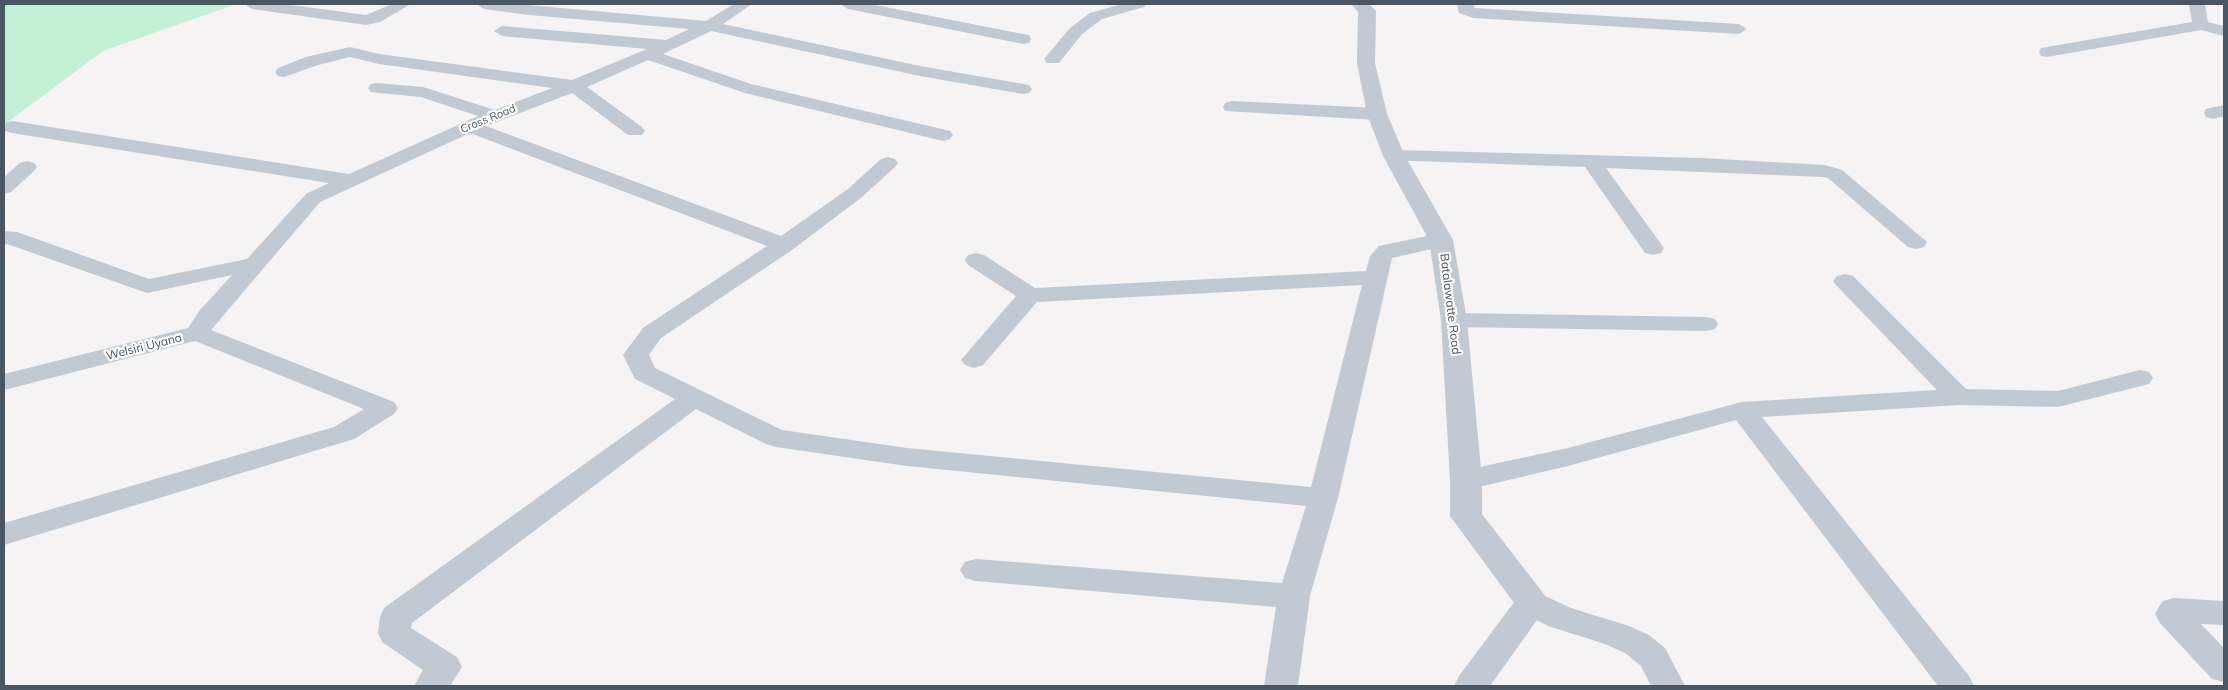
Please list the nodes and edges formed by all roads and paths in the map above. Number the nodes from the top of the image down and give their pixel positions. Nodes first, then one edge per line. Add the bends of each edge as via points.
1 (252, 4) edge
2 (403, 4) edge
3 (484, 4) edge
4 (744, 4) edge
5 (848, 4) edge
6 (1139, 4) edge
7 (1359, 4) edge
8 (1465, 4) edge
9 (2197, 4) edge
10 (529, 7) edge
11 (2201, 25) junction
12 (709, 26) junction
13 (1739, 29) dead end
14 (502, 31) dead end
15 (2224, 31) edge
16 (1022, 38) dead end
17 (667, 46) junction
18 (2047, 52) dead end
19 (647, 54) junction
20 (1053, 59) dead end
21 (284, 72) dead end
22 (574, 86) junction
23 (377, 88) dead end
24 (1023, 89) dead end
25 (1232, 108) dead end
26 (1377, 114) junction
27 (496, 116) junction
28 (469, 126) junction
29 (12, 127) dead end
30 (635, 131) dead end
31 (943, 135) dead end
32 (1394, 156) junction
33 (1592, 162) junction
34 (888, 163) dead end
35 (27, 167) dead end
36 (351, 180) junction
37 (4, 188) edge
38 (4, 238) edge
39 (1441, 240) junction
40 (1916, 242) dead end
41 (784, 245) junction
42 (1653, 248) dead end
43 (976, 260) dead end
44 (254, 264) junction
45 (1377, 277) junction
46 (1845, 280) dead end
47 (1030, 295) junction
48 (1454, 320) junction
49 (1706, 324) dead end
50 (197, 333) junction
51 (974, 360) dead end
52 (2140, 378) dead end
53 (4, 382) edge
54 (1959, 397) junction
55 (694, 398) junction
56 (1742, 410) junction
57 (1466, 480) junction
58 (1323, 498) junction
59 (4, 534) edge
60 (976, 570) dead end
61 (1294, 596) junction
62 (1532, 602) junction
63 (2224, 613) edge
64 (2224, 669) edge
65 (431, 686) edge
66 (1281, 686) edge
67 (1471, 686) edge
68 (1668, 686) edge
69 (1956, 686) edge

1 - 2 street via 366,20
3 - 10 street
4 - 12 street, Cross Road
5 - 16 street
6 - 20 street via 1096,16 1076,31
7 - 26 street, Batalawatte Road via 1367,10 1366,63
8 - 13 street via 1465,10 1473,13
9 - 11 street
10 - 12 street
11 - 15 street
11 - 18 street
12 - 17 street, Cross Road
12 - 24 street via 920,71
14 - 17 street
17 - 19 street, Cross Road
19 - 22 street, Cross Road
19 - 31 street via 745,88
21 - 22 street via 350,52 379,59
22 - 27 street, Cross Road
22 - 30 street
23 - 27 street via 423,92
25 - 26 street
26 - 32 street, Batalawatte Road
27 - 28 street, Cross Road
28 - 36 street, Cross Road
28 - 41 street
29 - 36 street
32 - 33 street
32 - 39 street, Batalawatte Road
33 - 40 street via 1701,164 1830,172
33 - 42 street
34 - 41 street via 855,193
35 - 37 street
36 - 44 street, Cross Road via 313,198
38 - 44 street via 9,237 147,286
39 - 45 street via 1383,253
39 - 48 street, Batalawatte Road
41 - 55 street via 652,333 636,355 644,373
43 - 47 street
44 - 50 street, Welsiri Uyana via 208,315
45 - 47 street
45 - 58 street
46 - 54 street
47 - 51 street
48 - 49 street
48 - 57 street, Batalawatte Road
50 - 53 street, Welsiri Uyana
50 - 59 street via 385,408 344,433
52 - 54 street via 2058,399
54 - 56 street
55 - 58 street via 776,438 908,458
55 - 65 street via 396,617 394,633 445,667
56 - 57 street via 1568,458
56 - 69 street
57 - 62 street, Batalawatte Road via 1466,516
58 - 61 street
60 - 61 street
61 - 66 street
62 - 67 street
62 - 68 street via 1560,617 1637,644 1653,657
63 - 64 street via 2174,610 2171,614

